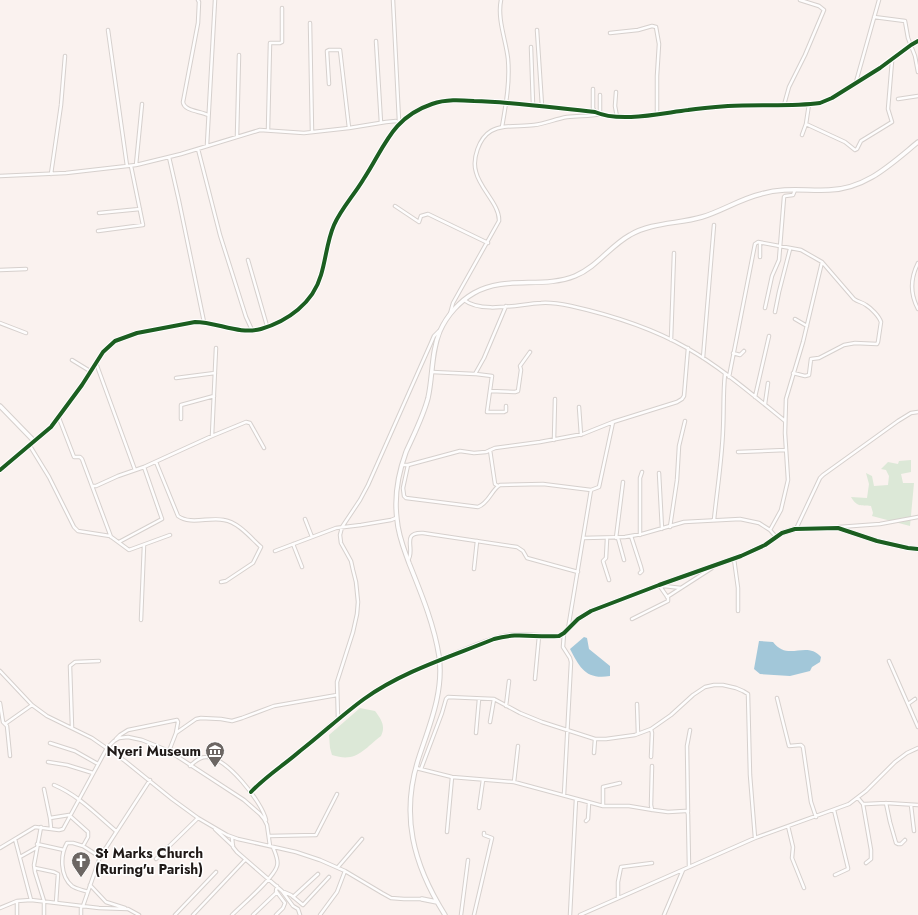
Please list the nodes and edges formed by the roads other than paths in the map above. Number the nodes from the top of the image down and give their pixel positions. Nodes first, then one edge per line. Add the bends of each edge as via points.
1 (198, 0) edge
2 (215, 0) edge
3 (393, 0) edge
4 (501, 0) edge
5 (800, 0) edge
6 (816, 0) edge
7 (879, 0) edge
8 (814, 4) junction
9 (282, 8) dead end
10 (874, 17) junction
11 (310, 23) dead end
12 (108, 30) dead end
13 (537, 30) dead end
14 (610, 33) dead end
15 (376, 41) dead end
16 (918, 41) edge
17 (911, 45) junction
18 (531, 47) dead end
19 (240, 55) dead end
20 (65, 56) dead end
21 (892, 60) junction
22 (918, 72) edge
23 (856, 83) junction
24 (329, 84) dead end
25 (593, 89) dead end
26 (616, 92) dead end
27 (600, 96) dead end
28 (918, 96) edge
29 (898, 99) dead end
30 (506, 101) junction
31 (142, 104) dead end
32 (809, 104) junction
33 (534, 105) junction
34 (784, 105) junction
35 (542, 106) junction
36 (594, 112) junction
37 (600, 114) junction
38 (208, 115) junction
39 (657, 115) junction
40 (617, 116) junction
41 (400, 122) junction
42 (380, 123) junction
43 (806, 124) junction
44 (502, 127) junction
45 (349, 128) junction
46 (268, 130) junction
47 (312, 132) junction
48 (802, 135) dead end
49 (237, 136) junction
50 (918, 142) edge
51 (207, 146) junction
52 (198, 148) junction
53 (168, 157) junction
54 (136, 165) junction
55 (127, 166) junction
56 (131, 166) junction
57 (51, 174) junction
58 (0, 176) edge
59 (795, 189) junction
60 (395, 206) dead end
61 (140, 209) junction
62 (99, 212) dead end
63 (714, 225) dead end
64 (98, 231) dead end
65 (488, 243) junction
66 (760, 243) junction
67 (779, 246) junction
68 (790, 249) junction
69 (674, 252) dead end
70 (760, 257) dead end
71 (248, 260) dead end
72 (822, 262) junction
73 (918, 263) edge
74 (26, 269) dead end
75 (0, 270) edge
76 (463, 300) junction
77 (506, 306) junction
78 (765, 308) dead end
79 (918, 309) edge
80 (775, 312) dead end
81 (450, 315) junction
82 (795, 319) dead end
83 (204, 322) junction
84 (0, 323) edge
85 (267, 326) junction
86 (807, 326) junction
87 (252, 330) junction
88 (440, 331) junction
89 (26, 333) dead end
90 (768, 336) dead end
91 (671, 340) junction
92 (216, 348) dead end
93 (688, 348) junction
94 (744, 351) dead end
95 (530, 352) dead end
96 (733, 353) junction
97 (703, 358) junction
98 (72, 360) dead end
99 (96, 363) junction
100 (90, 371) junction
101 (215, 372) junction
102 (432, 372) junction
103 (793, 373) junction
104 (475, 374) junction
105 (725, 374) junction
106 (729, 377) junction
107 (176, 378) dead end
108 (768, 383) dead end
109 (490, 391) junction
110 (214, 396) junction
111 (755, 396) junction
112 (555, 399) dead end
113 (764, 404) junction
114 (0, 406) edge
115 (506, 406) dead end
116 (579, 407) dead end
117 (918, 412) edge
118 (59, 418) junction
119 (181, 419) dead end
120 (685, 420) dead end
121 (785, 421) junction
122 (613, 422) junction
123 (581, 435) junction
124 (212, 436) junction
125 (554, 440) junction
126 (34, 441) junction
127 (30, 446) junction
128 (264, 448) dead end
129 (490, 450) junction
130 (786, 450) junction
131 (738, 452) dead end
132 (156, 462) junction
133 (408, 464) junction
134 (402, 465) junction
135 (144, 467) junction
136 (0, 470) edge
137 (135, 470) junction
138 (642, 472) dead end
139 (658, 472) dead end
140 (623, 482) dead end
141 (92, 486) junction
142 (498, 486) junction
143 (591, 490) junction
144 (918, 517) edge
145 (305, 518) dead end
146 (396, 518) junction
147 (714, 520) junction
148 (342, 527) junction
149 (670, 527) junction
150 (838, 528) junction
151 (662, 529) junction
152 (796, 529) junction
153 (770, 530) junction
154 (170, 535) dead end
155 (640, 535) junction
156 (631, 536) junction
157 (776, 536) junction
158 (111, 537) junction
159 (312, 537) junction
160 (583, 538) junction
161 (617, 538) junction
162 (607, 539) junction
163 (477, 541) junction
164 (119, 542) junction
165 (293, 544) junction
166 (144, 545) junction
167 (918, 549) edge
168 (275, 552) dead end
169 (734, 559) junction
170 (408, 560) junction
171 (624, 560) dead end
172 (712, 566) junction
173 (302, 567) dead end
174 (474, 569) dead end
175 (578, 572) junction
176 (640, 573) dead end
177 (609, 580) dead end
178 (221, 582) dead end
179 (659, 586) junction
180 (681, 588) junction
181 (667, 597) junction
182 (738, 611) dead end
183 (632, 619) dead end
184 (141, 620) dead end
185 (568, 630) junction
186 (564, 633) junction
187 (539, 636) junction
188 (440, 660) junction
189 (99, 661) dead end
190 (889, 661) dead end
191 (0, 671) edge
192 (535, 679) dead end
193 (510, 681) dead end
194 (337, 695) junction
195 (777, 698) dead end
196 (479, 699) junction
197 (494, 699) junction
198 (915, 699) dead end
199 (0, 703) edge
200 (637, 704) dead end
201 (908, 704) junction
202 (32, 705) junction
203 (506, 706) junction
204 (338, 719) junction
205 (490, 722) dead end
206 (5, 724) junction
207 (72, 727) junction
208 (918, 727) edge
209 (651, 729) junction
210 (567, 730) junction
211 (690, 730) dead end
212 (176, 733) junction
213 (476, 734) dead end
214 (638, 734) junction
215 (596, 739) junction
216 (114, 741) junction
217 (50, 744) dead end
218 (518, 746) dead end
219 (107, 748) junction
220 (918, 748) edge
221 (169, 751) junction
222 (594, 753) dead end
223 (10, 756) dead end
224 (651, 757) dead end
225 (48, 762) dead end
226 (98, 764) junction
227 (190, 766) junction
228 (652, 766) dead end
229 (416, 768) junction
230 (421, 769) junction
231 (93, 773) junction
232 (452, 777) junction
233 (150, 780) junction
234 (483, 780) junction
235 (514, 782) junction
236 (620, 783) dead end
237 (54, 785) dead end
238 (44, 789) dead end
239 (251, 792) junction
240 (337, 794) dead end
241 (564, 795) junction
242 (858, 798) junction
243 (576, 799) junction
244 (80, 800) junction
245 (589, 803) junction
246 (886, 803) junction
247 (863, 804) junction
248 (911, 805) junction
249 (918, 805) edge
250 (603, 806) junction
251 (479, 808) dead end
252 (652, 810) junction
253 (834, 810) junction
254 (688, 812) junction
255 (71, 817) junction
256 (816, 817) junction
257 (50, 818) junction
258 (198, 818) junction
259 (586, 820) dead end
260 (267, 825) junction
261 (121, 826) dead end
262 (788, 826) junction
263 (41, 827) junction
264 (213, 827) junction
265 (51, 828) junction
266 (116, 831) junction
267 (914, 831) dead end
268 (447, 832) dead end
269 (484, 833) dead end
270 (269, 836) junction
271 (232, 838) junction
272 (755, 838) junction
273 (15, 839) junction
274 (362, 839) dead end
275 (905, 840) dead end
276 (37, 846) junction
277 (83, 846) junction
278 (271, 846) junction
279 (233, 847) junction
280 (0, 848) edge
281 (64, 850) junction
282 (20, 857) junction
283 (100, 857) junction
284 (156, 859) dead end
285 (245, 860) junction
286 (468, 860) dead end
287 (652, 863) dead end
288 (866, 863) dead end
289 (338, 867) junction
290 (689, 867) junction
291 (34, 868) junction
292 (684, 870) junction
293 (345, 871) junction
294 (216, 872) dead end
295 (318, 874) dead end
296 (835, 875) dead end
297 (329, 877) dead end
298 (268, 879) junction
299 (90, 885) junction
300 (277, 886) junction
301 (804, 888) dead end
302 (88, 892) junction
303 (277, 892) junction
304 (283, 892) junction
305 (433, 894) junction
306 (293, 897) junction
307 (618, 898) junction
308 (422, 899) junction
309 (31, 900) junction
310 (17, 901) junction
311 (44, 901) junction
312 (437, 902) junction
313 (56, 903) junction
314 (82, 906) junction
315 (0, 908) edge
316 (129, 910) junction
317 (194, 914) edge
318 (17, 915) edge
319 (44, 915) edge
320 (82, 915) edge
321 (139, 915) edge
322 (175, 915) edge
323 (199, 915) edge
324 (232, 915) edge
325 (253, 915) edge
326 (276, 915) edge
327 (300, 915) edge
328 (320, 915) edge
329 (445, 915) edge
330 (461, 915) edge
331 (474, 915) edge
332 (570, 915) edge
333 (580, 915) edge
334 (664, 915) edge

1 - 38 street via 198,23 183,106
2 - 38 street
3 - 41 street
4 - 30 street via 500,14 509,75
5 - 8 street
6 - 8 street
7 - 10 street
8 - 34 street via 824,12 789,87
9 - 46 street via 282,42 270,43
10 - 17 street via 905,21
10 - 23 street
11 - 47 street
12 - 55 street
13 - 35 street
14 - 39 street via 656,27 659,44
15 - 42 street
16 - 17 street
17 - 21 street
17 - 22 street
18 - 33 street
19 - 49 street
20 - 57 street
21 - 23 street
21 - 43 street via 888,109 892,122 861,141 857,149
23 - 32 street via 827,100
24 - 45 street via 327,51 340,50
25 - 36 street
26 - 40 street
27 - 37 street
28 - 29 street
30 - 33 street
30 - 41 street via 442,101 423,108
30 - 44 street
31 - 54 street
32 - 34 street
32 - 43 street
33 - 35 street
34 - 39 street via 706,108
35 - 36 street
36 - 37 street
37 - 40 street
37 - 44 street via 567,117 533,125
38 - 51 street
39 - 40 street
41 - 42 street
41 - 85 street via 335,223 320,278 308,301 288,317
42 - 45 street
43 - 48 street
44 - 65 street via 490,131 485,136 478,148 475,162 480,181 499,215
45 - 47 street
46 - 47 street
46 - 49 street
49 - 51 street
50 - 59 main road via 872,178 849,188
51 - 52 street
52 - 53 street
52 - 87 street via 220,235
53 - 54 street
53 - 83 street
54 - 56 street
55 - 56 street
55 - 57 street
56 - 61 street
57 - 58 street
59 - 67 street via 793,195 784,197
59 - 76 main road via 761,194 699,218 642,229 622,240 593,266 575,276 560,281 494,285
60 - 65 street via 419,222 421,216 428,214
61 - 62 street
61 - 64 street via 143,225
63 - 97 street
65 - 81 street via 453,303
66 - 67 street
66 - 70 street
66 - 96 street via 755,244
67 - 68 street
67 - 78 street via 779,260 772,276
68 - 72 street via 804,251
68 - 80 street
69 - 91 street
71 - 85 street
72 - 86 street
72 - 103 street via 858,302 867,305 880,319 878,342 874,345 855,343 840,346 819,358 811,359 809,375
73 - 79 street via 912,278 911,291
74 - 75 street
76 - 77 street via 474,306
76 - 81 main road
77 - 91 street via 547,303 570,306 619,319
77 - 104 street
81 - 88 main road
82 - 86 street
83 - 87 street
83 - 99 street via 187,323 124,337 108,347
84 - 89 street
85 - 87 street
86 - 103 street
88 - 102 main road
88 - 148 street via 434,336 368,485
90 - 111 street
91 - 93 street
92 - 101 street
93 - 97 street
93 - 122 street via 685,392 682,399
94 - 96 street via 740,355
95 - 109 street via 520,366 517,392
96 - 106 street
97 - 105 street
98 - 100 street
99 - 100 street
99 - 137 street
100 - 118 street
101 - 107 street
101 - 110 street
102 - 104 street
102 - 134 main road via 425,407
103 - 121 street via 786,399
104 - 109 street via 492,376
105 - 106 street
105 - 147 street via 723,429
106 - 111 street
108 - 113 street
109 - 115 street via 487,412 504,412
110 - 119 street via 181,405
110 - 124 street
111 - 113 street
112 - 125 street
113 - 121 street
114 - 126 main road
116 - 123 street
117 - 152 street via 898,421 823,474
118 - 126 street
118 - 141 street via 74,457 82,458
120 - 149 street via 679,446
121 - 130 street
122 - 123 street
122 - 143 street via 599,487
123 - 125 street
124 - 128 street via 248,422
124 - 132 street
125 - 129 street
126 - 127 street
127 - 136 street
127 - 158 street via 76,529
129 - 133 street via 474,453 460,450
129 - 142 street via 495,484
130 - 131 street
130 - 153 street via 788,480 781,510
132 - 135 street
132 - 178 street via 178,516 188,520 229,521 262,547 253,562
133 - 134 street
133 - 142 street via 403,488 406,498 478,507
134 - 146 main road via 397,483
135 - 137 street
135 - 164 street via 162,519
137 - 141 street
138 - 155 street
139 - 151 street
140 - 161 street
141 - 158 street
142 - 143 street via 524,483
143 - 160 street
144 - 150 street
145 - 159 street
146 - 148 street
146 - 170 main road via 398,533
147 - 149 street via 684,522
147 - 153 street via 750,520
148 - 159 street
148 - 194 street via 341,541 354,570 358,602 355,624 338,678
149 - 151 street
150 - 152 main road
150 - 167 main road
151 - 155 street
152 - 157 main road
153 - 157 street
154 - 166 street
155 - 156 street
156 - 161 street
156 - 176 street via 642,569
157 - 169 main road via 765,545
158 - 164 street
159 - 165 street
160 - 162 street
160 - 175 street
161 - 162 street
161 - 171 street
162 - 177 street via 606,558 603,561
163 - 170 street via 416,534 410,541 411,554
163 - 174 street
163 - 175 street via 517,547 527,558
164 - 166 street via 129,550
165 - 168 street
165 - 173 street
166 - 184 street
169 - 172 main road
169 - 182 street
170 - 188 main road via 432,627
172 - 179 main road
172 - 180 street
175 - 185 street
179 - 180 street
179 - 181 street
179 - 185 main road via 591,611
180 - 181 street
181 - 183 street via 668,601
185 - 186 main road
186 - 187 main road via 551,637
186 - 210 street via 563,647 571,662
187 - 188 main road via 504,636
187 - 192 street
188 - 204 street via 388,684
188 - 229 main road via 437,702
189 - 207 street via 75,662 70,666
190 - 201 street
191 - 202 street
193 - 203 street
194 - 204 street
194 - 212 street via 274,706 232,721 196,719
195 - 256 street via 789,746 803,747 811,802
196 - 197 street
196 - 213 street
196 - 230 street via 446,699
197 - 203 street
197 - 205 street
198 - 201 street
199 - 206 street
200 - 214 street
201 - 208 street
202 - 206 street
202 - 207 street via 47,716
203 - 210 street
204 - 239 street
206 - 223 street
207 - 219 street
209 - 214 street
209 - 224 street
209 - 272 street via 705,687 723,685 748,694
210 - 215 street
210 - 241 street
211 - 254 street via 687,746
212 - 216 street via 177,720 128,730
212 - 221 street
214 - 215 street
215 - 222 street
216 - 219 street
216 - 221 street via 128,737
217 - 226 street via 75,751
218 - 235 street
219 - 226 street
219 - 233 street
220 - 242 street via 895,762
221 - 227 street
225 - 231 street
226 - 231 street
227 - 239 street via 206,757 218,760
227 - 260 street via 244,800 260,814
228 - 252 street
229 - 230 street
229 - 305 main road via 410,828 415,851
230 - 232 street
231 - 244 street
232 - 234 street
232 - 268 street
233 - 258 street
233 - 261 street
233 - 266 street
234 - 235 street
234 - 251 street
235 - 241 street
236 - 250 street via 603,787
237 - 244 street
238 - 257 street
239 - 260 street via 265,813
240 - 270 street via 316,835
241 - 243 street
242 - 247 street
242 - 253 street
243 - 245 street
243 - 332 street
244 - 255 street
244 - 266 street
245 - 250 street
245 - 259 street
246 - 247 street
246 - 248 street
246 - 275 street via 896,843 901,844
247 - 288 street via 872,850 871,859
248 - 249 street
248 - 267 street
250 - 252 street via 629,806
252 - 254 street
253 - 256 street
253 - 296 street via 848,868
254 - 290 street
255 - 257 street via 67,815
255 - 265 street via 63,829
255 - 277 street via 88,832
256 - 262 street
257 - 265 street
258 - 264 street
258 - 284 street
260 - 270 street
262 - 272 street
262 - 301 street via 793,847 792,858
263 - 265 street
263 - 273 street via 35,827
263 - 276 street
264 - 271 street
264 - 279 street
266 - 283 street
269 - 331 street via 492,838
270 - 278 street
271 - 278 street
271 - 279 street
272 - 290 street
273 - 280 street
273 - 282 street
274 - 289 street
276 - 281 street
276 - 282 street
276 - 291 street
277 - 281 street via 69,842
277 - 283 street
278 - 289 street via 312,856
278 - 298 street via 277,865
279 - 285 street
281 - 302 street via 62,867 68,880 75,887
282 - 309 street
283 - 299 street
285 - 298 street
285 - 317 street
286 - 330 street
287 - 307 street via 620,867
289 - 293 street
290 - 292 street
291 - 311 street
291 - 313 street via 58,874
292 - 307 street
292 - 334 street
293 - 308 street via 391,898
293 - 328 street via 337,892
294 - 322 street
295 - 306 street
297 - 306 street via 303,905
298 - 300 street
298 - 324 street
299 - 302 street
299 - 316 street via 106,902
300 - 303 street
300 - 304 street
302 - 314 street
303 - 325 street
303 - 326 street via 285,903
304 - 306 street
304 - 327 street
305 - 308 main road
305 - 312 main road
307 - 333 street
308 - 312 main road
309 - 310 street
309 - 311 street
310 - 315 street
310 - 318 street
311 - 313 street
311 - 319 street
312 - 329 main road
313 - 314 street
314 - 316 street
314 - 320 street
316 - 321 street
317 - 323 street

